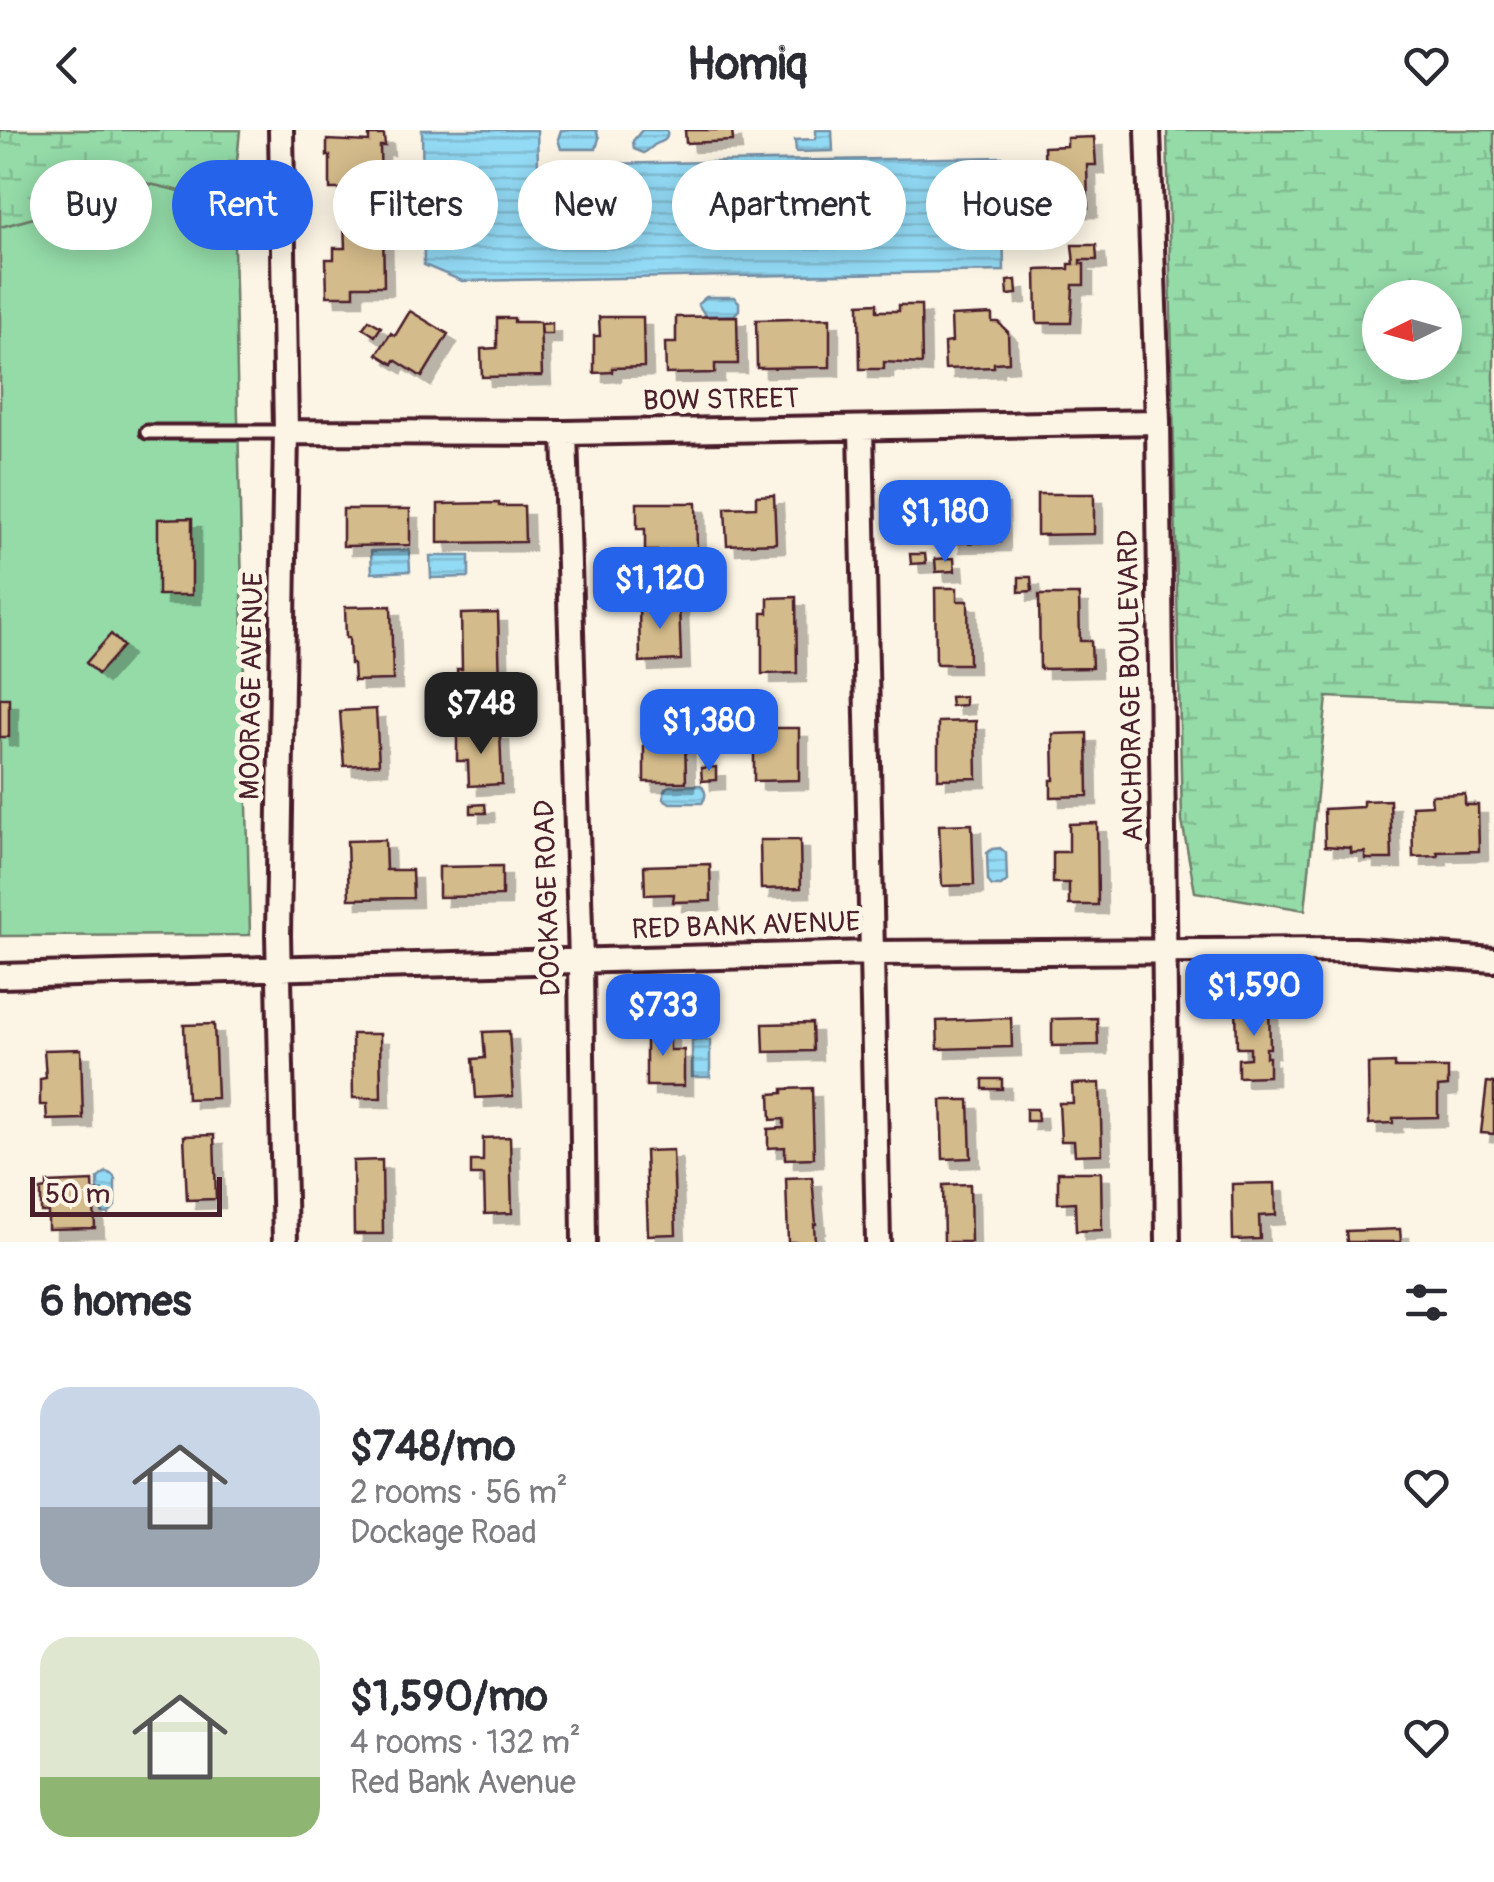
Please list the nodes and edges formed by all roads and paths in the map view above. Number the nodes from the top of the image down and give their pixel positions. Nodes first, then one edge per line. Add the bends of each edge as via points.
1 (281, 130) edge
2 (1148, 130) edge
3 (1158, 422) junction
4 (861, 428) junction
5 (147, 432) dead end
6 (286, 432) junction
7 (565, 433) junction
8 (1164, 950) junction
9 (871, 952) junction
10 (1494, 960) edge
11 (580, 961) junction
12 (279, 970) junction
13 (0, 976) edge
14 (285, 1242) edge
15 (584, 1242) edge
16 (878, 1242) edge
17 (1168, 1242) edge

1 - 6 street, MOORAGE AVENUE
2 - 3 street, ANCHORAGE BOULEVARD
3 - 4 street, BOW STREET
3 - 8 street, ANCHORAGE BOULEVARD
4 - 7 street, BOW STREET
4 - 9 street
5 - 6 lane
6 - 7 street, BOW STREET
6 - 12 street, MOORAGE AVENUE
7 - 11 street, DOCKAGE ROAD
8 - 9 street, RED BANK AVENUE
8 - 10 street, RED BANK AVENUE via 1355,950
8 - 17 street, ANCHORAGE BOULEVARD
9 - 11 street, RED BANK AVENUE
9 - 16 street
11 - 12 street, RED BANK AVENUE
11 - 15 street, DOCKAGE ROAD
12 - 13 street, RED BANK AVENUE
12 - 14 street, MOORAGE AVENUE

